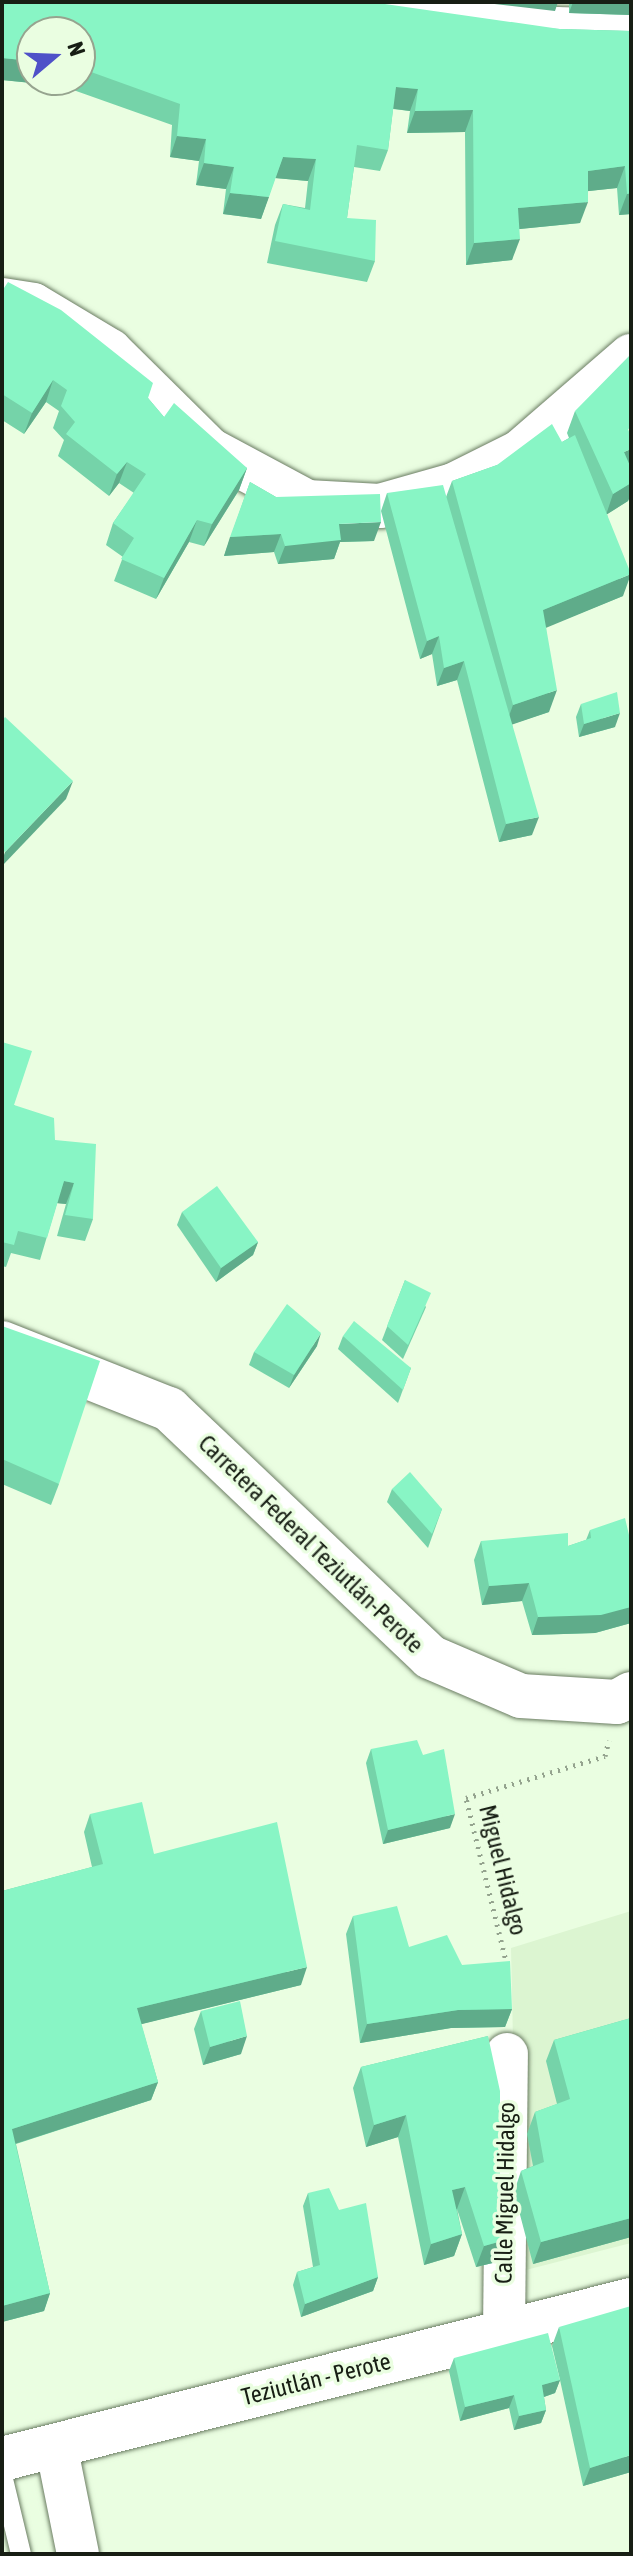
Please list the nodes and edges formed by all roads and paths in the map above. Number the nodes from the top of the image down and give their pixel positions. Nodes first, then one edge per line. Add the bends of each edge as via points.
1 (364, 2) edge
2 (631, 30) edge
3 (2, 300) edge
4 (631, 356) edge
5 (2, 1343) edge
6 (624, 1698) edge
7 (507, 1979) edge
8 (507, 2054) dead end
9 (631, 2300) edge
10 (504, 2331) junction
11 (56, 2445) junction
12 (2, 2459) edge
13 (2, 2475) edge
14 (21, 2554) edge
15 (78, 2554) edge

1 - 2 street via 556,28
3 - 4 main road via 33,305 110,351 210,450 307,502 380,506 454,485 520,452
5 - 6 main road, Carretera Federal Teziutlán-Perote via 169,1409 430,1657 521,1696
6 - 7 path, Miguel Hidalgo via 605,1756 466,1798
8 - 10 street, Calle Miguel Hidalgo
9 - 10 main road, Teziutlán - Perote
10 - 11 main road, Teziutlán - Perote
11 - 12 main road, Teziutlán - Perote
11 - 15 street
13 - 14 lane

